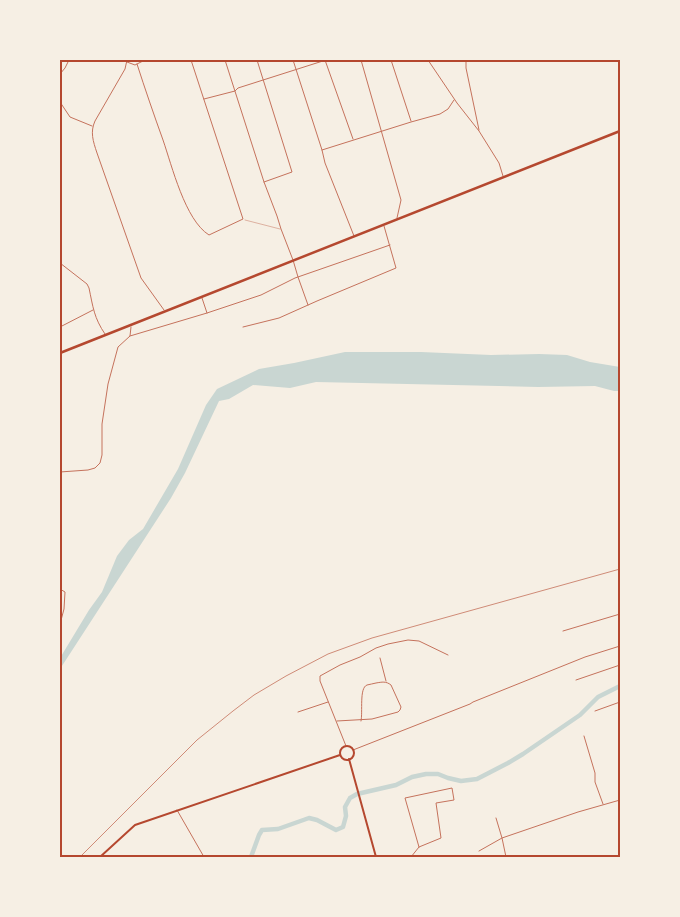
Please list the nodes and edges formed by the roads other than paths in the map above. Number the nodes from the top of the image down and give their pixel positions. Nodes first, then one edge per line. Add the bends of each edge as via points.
1 (69, 60) edge
2 (145, 60) edge
3 (190, 60) edge
4 (225, 60) edge
5 (257, 60) edge
6 (293, 60) edge
7 (326, 60) edge
8 (361, 60) edge
9 (392, 60) edge
10 (428, 60) edge
11 (466, 60) edge
12 (127, 61) edge
13 (137, 64) junction
14 (296, 70) junction
15 (60, 74) edge
16 (263, 80) junction
17 (235, 91) junction
18 (203, 99) junction
19 (454, 100) junction
20 (60, 102) edge
21 (411, 122) junction
22 (93, 126) junction
23 (382, 131) junction
24 (479, 131) junction
25 (620, 131) edge
26 (353, 140) junction
27 (322, 150) junction
28 (504, 177) junction
29 (264, 182) junction
30 (397, 219) junction
31 (243, 220) junction
32 (384, 224) junction
33 (281, 229) junction
34 (354, 237) junction
35 (390, 245) junction
36 (293, 260) junction
37 (60, 264) edge
38 (298, 278) junction
39 (201, 296) junction
40 (308, 305) junction
41 (93, 310) junction
42 (164, 310) junction
43 (207, 314) junction
44 (132, 323) junction
45 (60, 327) edge
46 (243, 327) dead end
47 (105, 334) junction
48 (130, 336) junction
49 (60, 352) edge
50 (60, 472) edge
51 (60, 589) edge
52 (620, 614) edge
53 (60, 624) edge
54 (562, 631) dead end
55 (620, 646) edge
56 (448, 655) dead end
57 (380, 658) dead end
58 (620, 665) edge
59 (576, 680) dead end
60 (386, 682) junction
61 (329, 701) junction
62 (620, 702) edge
63 (595, 711) dead end
64 (298, 712) dead end
65 (337, 721) junction
66 (362, 721) junction
67 (584, 736) dead end
68 (346, 746) junction
69 (353, 750) junction
70 (340, 755) junction
71 (349, 759) junction
72 (620, 800) edge
73 (603, 804) junction
74 (177, 810) junction
75 (496, 818) dead end
76 (502, 838) junction
77 (419, 846) junction
78 (479, 851) dead end
79 (100, 857) edge
80 (204, 857) edge
81 (376, 857) edge
82 (411, 857) edge
83 (506, 857) edge

1 - 15 street
2 - 13 street
3 - 18 street
4 - 17 street
5 - 16 street
6 - 14 street
7 - 14 street
7 - 26 street
8 - 23 street
9 - 21 street
10 - 19 street
11 - 24 street
12 - 13 street
12 - 22 street
13 - 31 street via 182,195 194,220 209,235
14 - 16 street
14 - 27 street
16 - 17 street
16 - 29 street via 292,172
17 - 18 street
17 - 29 street
18 - 31 street
19 - 21 street via 448,110
19 - 24 street
20 - 22 street via 70,117
21 - 23 street
22 - 42 street via 96,153 141,278
23 - 26 street
23 - 30 street via 401,200
24 - 28 street
25 - 28 highway
26 - 27 street
27 - 34 street
28 - 30 highway
29 - 33 street
30 - 32 highway
31 - 33 lane
32 - 34 highway
32 - 35 street
33 - 36 street
34 - 36 highway
35 - 38 street
35 - 40 street via 396,268
36 - 38 street
36 - 39 highway
37 - 41 street via 87,284
38 - 40 street
38 - 43 street
39 - 42 highway
39 - 43 street
40 - 46 street via 278,318
41 - 45 street
41 - 47 street
42 - 44 highway
43 - 48 street
44 - 47 highway
44 - 48 street
47 - 49 highway
48 - 50 street via 118,347 108,384 100,463 88,470
51 - 53 street via 65,592
52 - 54 street
55 - 69 street via 578,659
56 - 61 street via 418,641 388,644 320,676
57 - 60 street
58 - 59 street
60 - 66 street via 364,688
60 - 66 street via 391,685 400,710
61 - 64 street
61 - 65 street
62 - 63 street
65 - 66 street
65 - 68 street
67 - 73 street via 595,773 594,782
68 - 69 main road
68 - 70 main road via 340,750
69 - 71 main road
70 - 71 main road
70 - 74 main road
71 - 81 main road
72 - 73 street
73 - 76 street
74 - 79 main road via 135,824
74 - 80 street
75 - 76 street
76 - 78 street
76 - 83 street
77 - 77 street via 441,838 436,803 454,800 452,788 405,798
77 - 82 street

